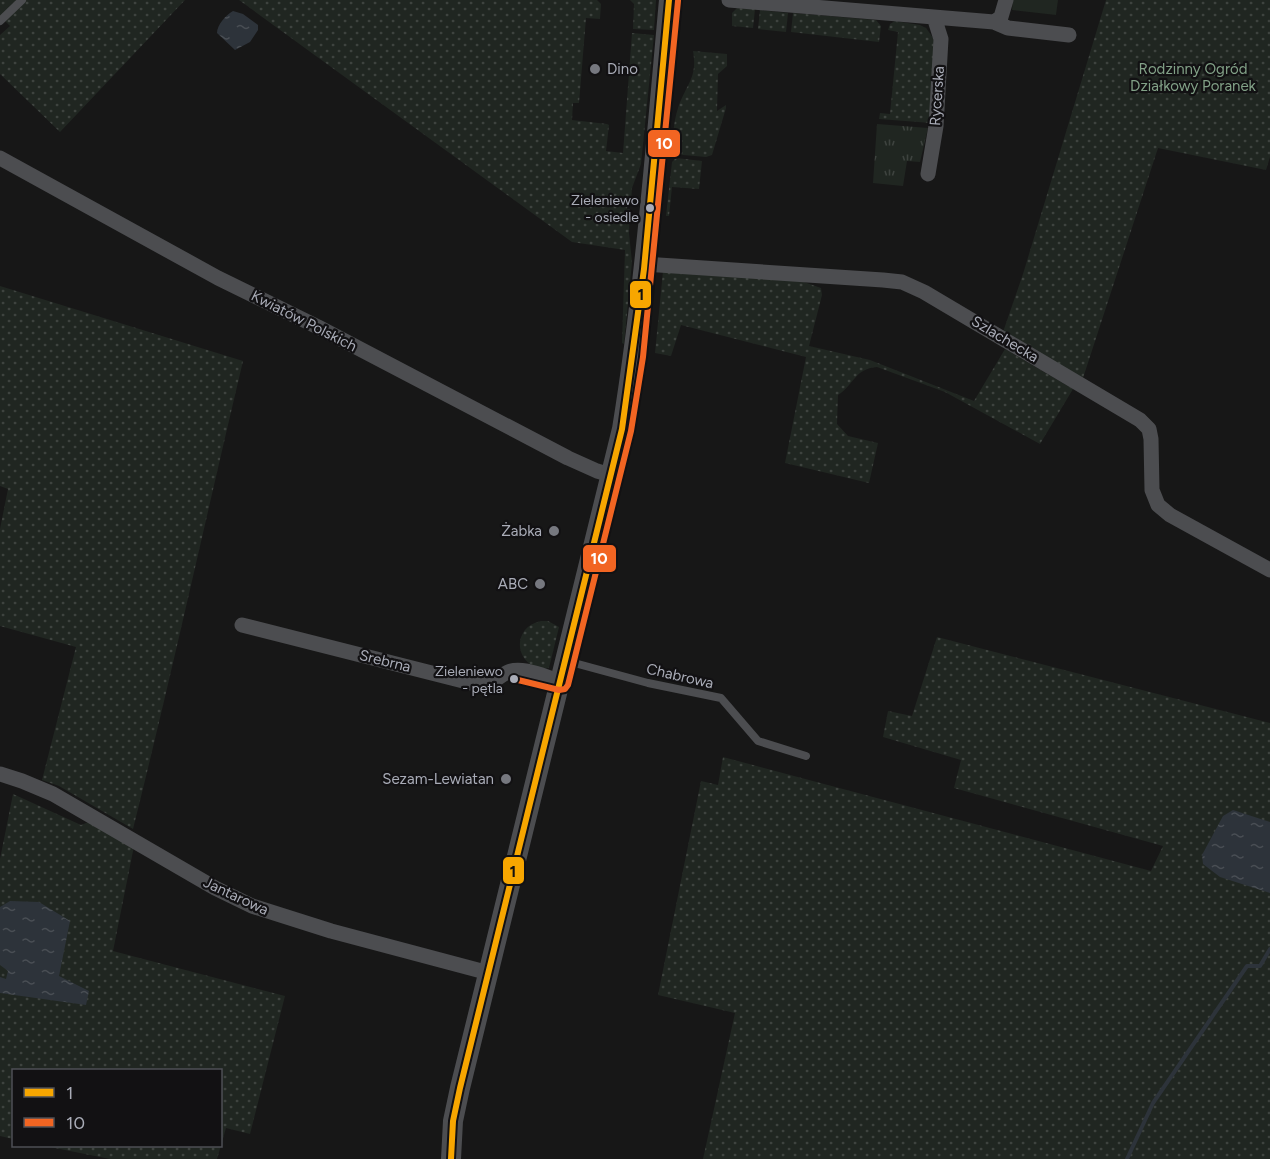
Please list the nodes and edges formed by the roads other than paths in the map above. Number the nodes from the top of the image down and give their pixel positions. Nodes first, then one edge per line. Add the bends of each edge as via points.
1 (22, 0) edge
2 (669, 0) edge
3 (729, 0) edge
4 (1006, 0) edge
5 (934, 17) junction
6 (0, 21) edge
7 (994, 22) junction
8 (1069, 35) dead end
9 (0, 158) edge
10 (928, 174) dead end
11 (644, 264) junction
12 (611, 475) junction
13 (1270, 570) edge
14 (242, 625) dead end
15 (565, 661) junction
16 (560, 681) junction
17 (806, 756) dead end
18 (0, 774) edge
19 (489, 973) junction
20 (451, 1159) edge

1 - 6 lane
2 - 11 street
3 - 5 street
4 - 7 street via 1001,17
5 - 7 street
5 - 10 street, Rycerska via 941,39 936,126
7 - 8 street via 1008,28
9 - 12 street, Kwiatów Polskich via 218,278 568,458
11 - 12 street via 634,356
11 - 13 street, Szlachecka via 883,280 902,282 924,292 1140,420 1149,429 1152,490 1158,505
12 - 15 street
14 - 16 street, Srebrna via 483,686 516,670
15 - 16 street
15 - 17 lane, Chabrowa via 721,698 758,741
16 - 19 street
18 - 19 street, Jantarowa via 52,794 252,906
19 - 20 street via 456,1105

